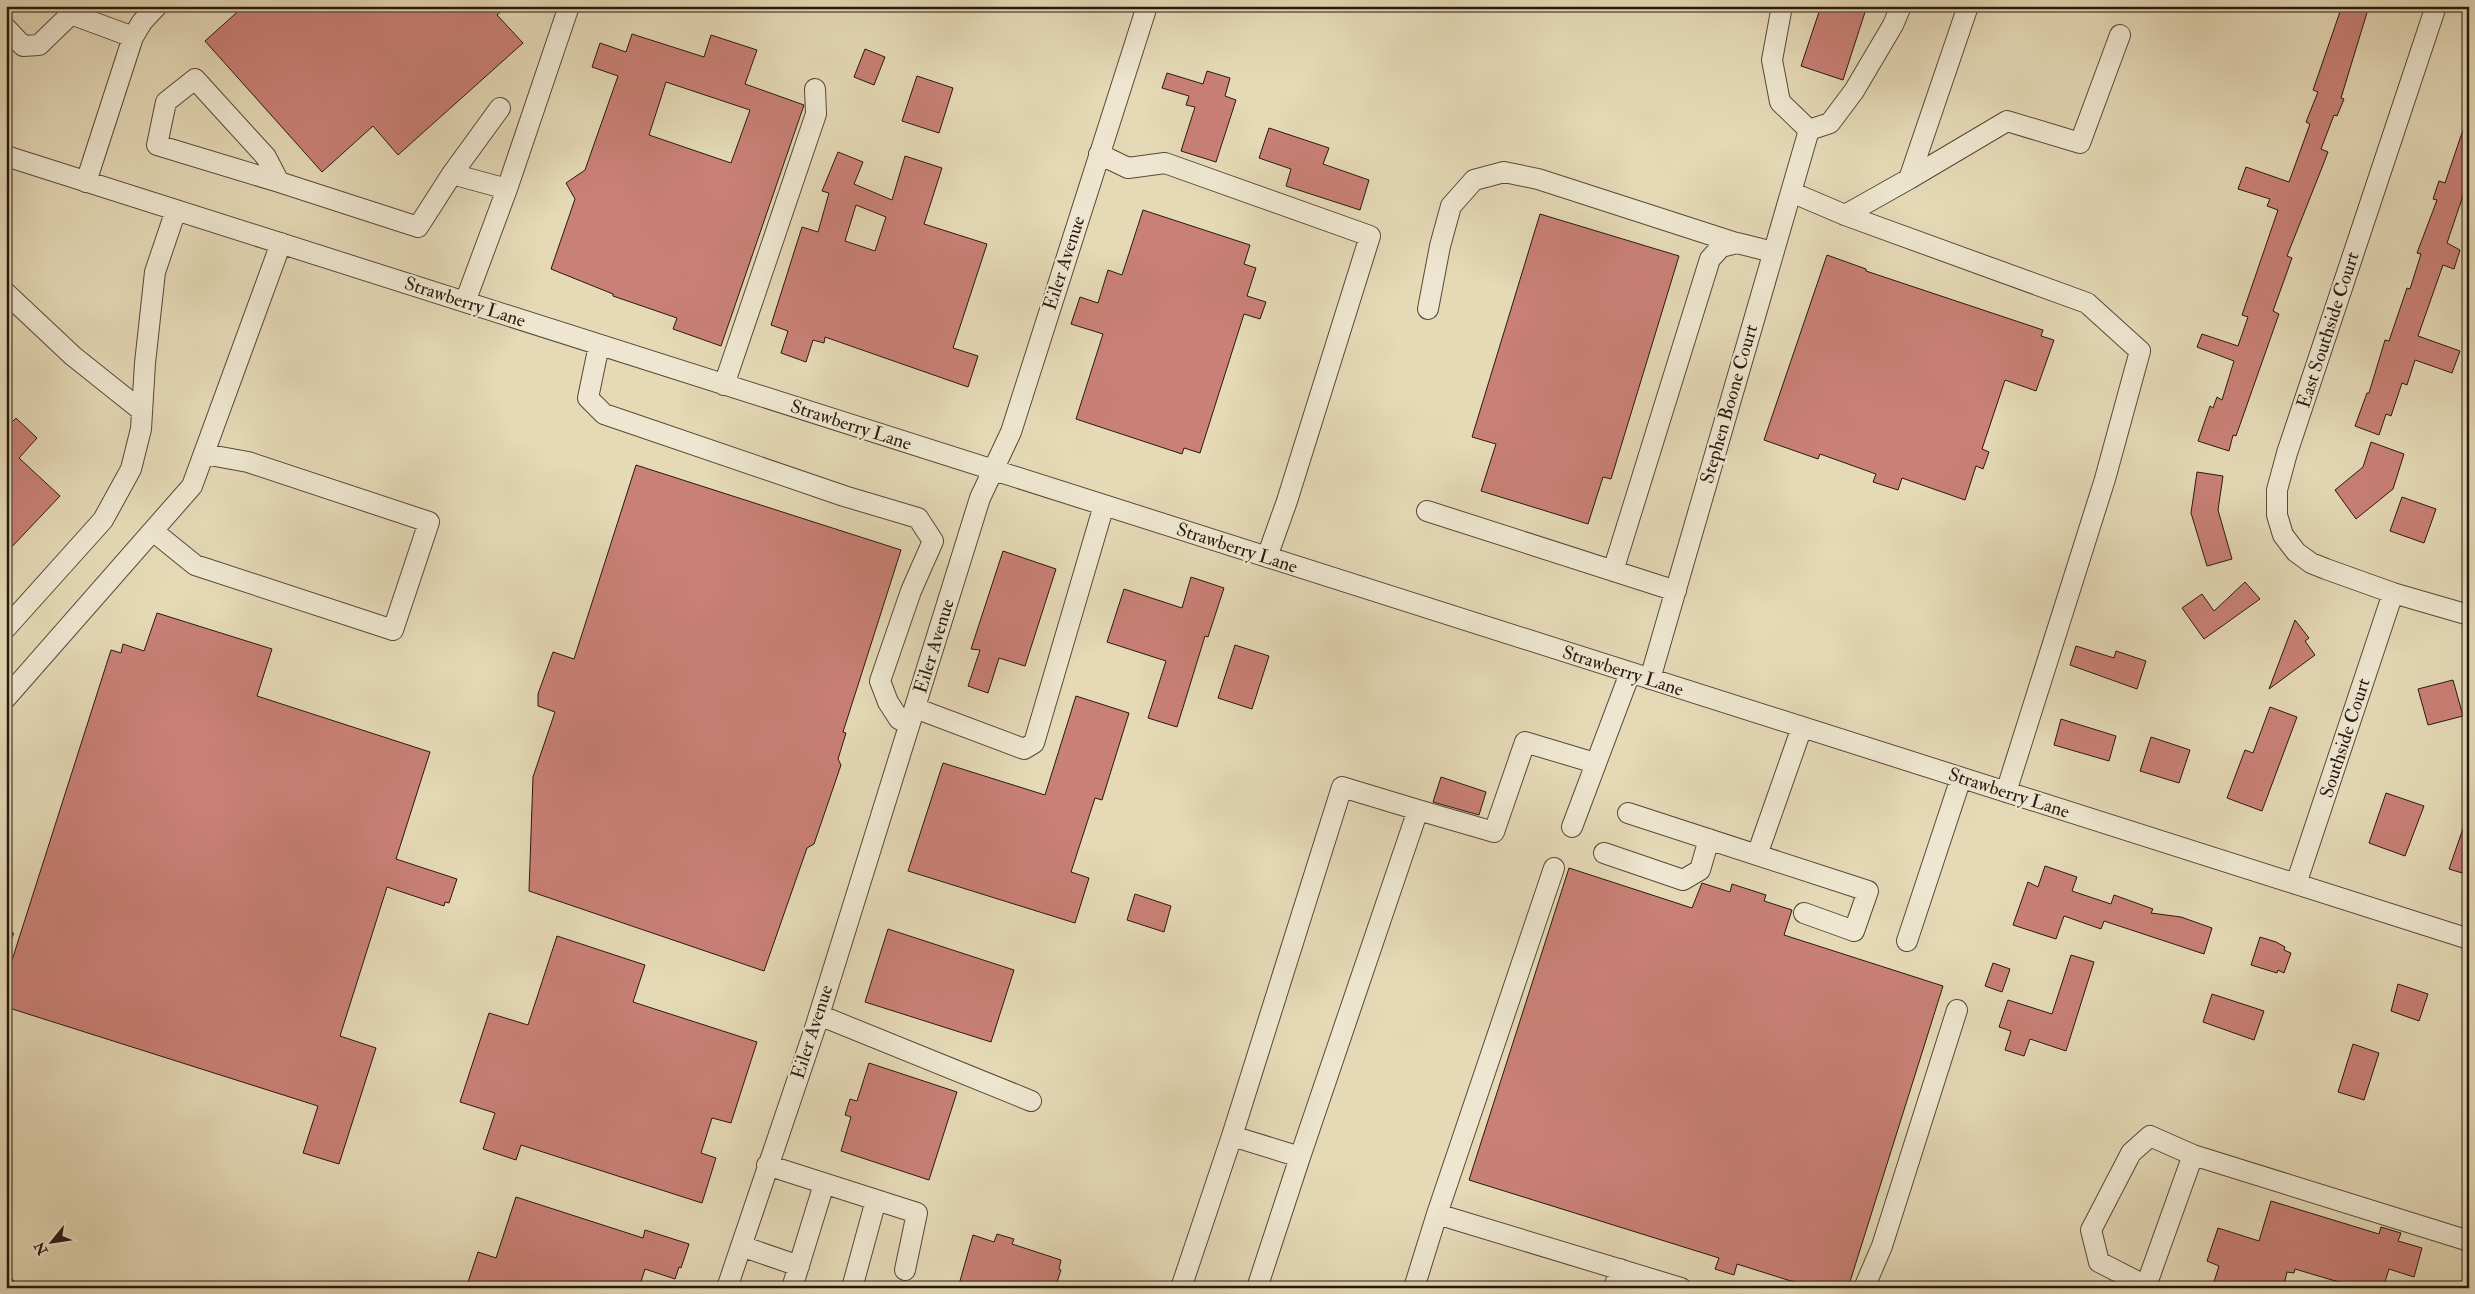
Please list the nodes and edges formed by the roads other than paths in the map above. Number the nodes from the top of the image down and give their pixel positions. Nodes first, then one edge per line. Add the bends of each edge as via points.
1 (157, 6) edge
2 (569, 6) edge
3 (1147, 6) edge
4 (1782, 6) edge
5 (1902, 6) edge
6 (1968, 6) edge
7 (2436, 6) edge
8 (68, 10) edge
9 (6, 28) edge
10 (2120, 35) dead end
11 (133, 37) junction
12 (815, 89) dead end
13 (500, 108) dead end
14 (1810, 130) junction
15 (1099, 154) junction
16 (6, 156) edge
17 (452, 174) junction
18 (1909, 179) junction
19 (86, 182) junction
20 (279, 182) junction
21 (507, 189) junction
22 (1791, 192) junction
23 (176, 210) junction
24 (1845, 215) junction
25 (281, 243) junction
26 (1736, 243) junction
27 (1773, 252) junction
28 (6, 293) edge
29 (464, 302) junction
30 (1428, 309) dead end
31 (599, 345) junction
32 (724, 385) junction
33 (142, 411) junction
34 (204, 454) junction
35 (994, 469) junction
36 (1104, 505) junction
37 (1427, 511) dead end
38 (153, 531) junction
39 (1267, 557) junction
40 (1613, 571) junction
41 (1676, 591) junction
42 (2393, 593) junction
43 (2469, 614) edge
44 (6, 628) edge
45 (1630, 673) junction
46 (1650, 679) junction
47 (6, 698) edge
48 (912, 716) junction
49 (1802, 727) junction
50 (1595, 763) junction
51 (1961, 778) junction
52 (2006, 792) junction
53 (1418, 810) junction
54 (1628, 813) dead end
55 (1572, 827) dead end
56 (1709, 839) junction
57 (1604, 853) dead end
58 (1757, 855) junction
59 (1554, 868) dead end
60 (2296, 884) junction
61 (1804, 913) dead end
62 (2469, 938) edge
63 (1907, 941) dead end
64 (1957, 1010) dead end
65 (819, 1015) junction
66 (1031, 1101) dead end
67 (1232, 1136) junction
68 (2193, 1155) junction
69 (1300, 1157) junction
70 (767, 1166) junction
71 (824, 1184) junction
72 (876, 1200) junction
73 (1437, 1214) junction
74 (2469, 1241) edge
75 (741, 1246) junction
76 (799, 1266) junction
77 (905, 1270) dead end
78 (1617, 1279) edge
79 (727, 1288) edge
80 (792, 1288) edge
81 (852, 1288) edge
82 (1181, 1288) edge
83 (1257, 1288) edge
84 (1414, 1288) edge
85 (1680, 1288) edge
86 (1864, 1288) edge

1 - 11 street
2 - 21 street
3 - 15 street, Eiler Avenue
4 - 14 street via 1772,60 1780,102
5 - 14 street via 1854,91 1830,123
6 - 18 street
7 - 42 street, East Southside Court via 2276,490 2277,515 2284,535 2296,552 2311,563
8 - 9 street via 39,45 23,46
8 - 11 street
10 - 18 street via 2080,143 2007,121
11 - 19 street
12 - 32 street via 816,114
13 - 17 street
14 - 22 street, Stephen Boone Court
15 - 35 street, Eiler Avenue via 1011,432
15 - 39 street via 1128,168 1165,163 1370,236
16 - 19 street, Strawberry Lane
17 - 20 street via 418,227
17 - 21 street
18 - 24 street
19 - 23 street, Strawberry Lane
20 - 20 street via 157,145 166,102 195,79 266,157
21 - 29 street
22 - 24 street
22 - 27 street, Stephen Boone Court
23 - 25 street, Strawberry Lane
23 - 33 street via 155,272
24 - 52 street via 2087,303 2140,351 2105,478
25 - 29 street, Strawberry Lane
25 - 34 street
26 - 27 street
26 - 30 street via 1538,178 1504,172 1474,180 1451,206
26 - 40 street via 1721,246 1710,258
27 - 41 street, Stephen Boone Court
28 - 33 street via 73,356
29 - 31 street, Strawberry Lane
31 - 32 street, Strawberry Lane
31 - 48 street via 588,398 604,414 918,518 933,541 910,591 880,681 899,719
32 - 35 street, Strawberry Lane
33 - 44 street via 131,469 102,520
34 - 38 street via 192,486
34 - 38 street via 248,462 429,522 393,630 195,565
35 - 36 street, Strawberry Lane
35 - 48 street, Eiler Avenue via 980,498
36 - 39 street, Strawberry Lane
36 - 48 street via 1034,743 1024,748
37 - 40 street
38 - 47 street
39 - 45 street, Strawberry Lane
40 - 41 street
41 - 46 street, Stephen Boone Court
42 - 43 street, East Southside Court
42 - 60 street, Southside Court
45 - 46 street, Strawberry Lane
45 - 50 street
46 - 49 street, Strawberry Lane
48 - 65 street, Eiler Avenue
49 - 51 street, Strawberry Lane
49 - 58 street
50 - 53 street via 1525,742 1494,832
50 - 55 street
51 - 52 street, Strawberry Lane
51 - 63 street
52 - 60 street, Strawberry Lane
53 - 67 street via 1342,787
53 - 69 street
54 - 56 street
56 - 57 street via 1700,870 1683,880
56 - 58 street
58 - 61 street via 1868,891 1854,931
59 - 73 street
60 - 62 street, Strawberry Lane
64 - 86 street via 1882,1246
65 - 66 street
65 - 70 street, Eiler Avenue
67 - 69 street
67 - 82 street
68 - 68 street via 2146,1286 2099,1262 2091,1230 2131,1153 2150,1136
68 - 74 street
69 - 83 street
70 - 71 street
70 - 75 street, Eiler Avenue
71 - 72 street
71 - 76 street
72 - 77 street via 917,1213
72 - 81 street
73 - 78 street
73 - 84 street
75 - 76 street
75 - 79 street, Eiler Avenue
76 - 80 street
78 - 85 street

